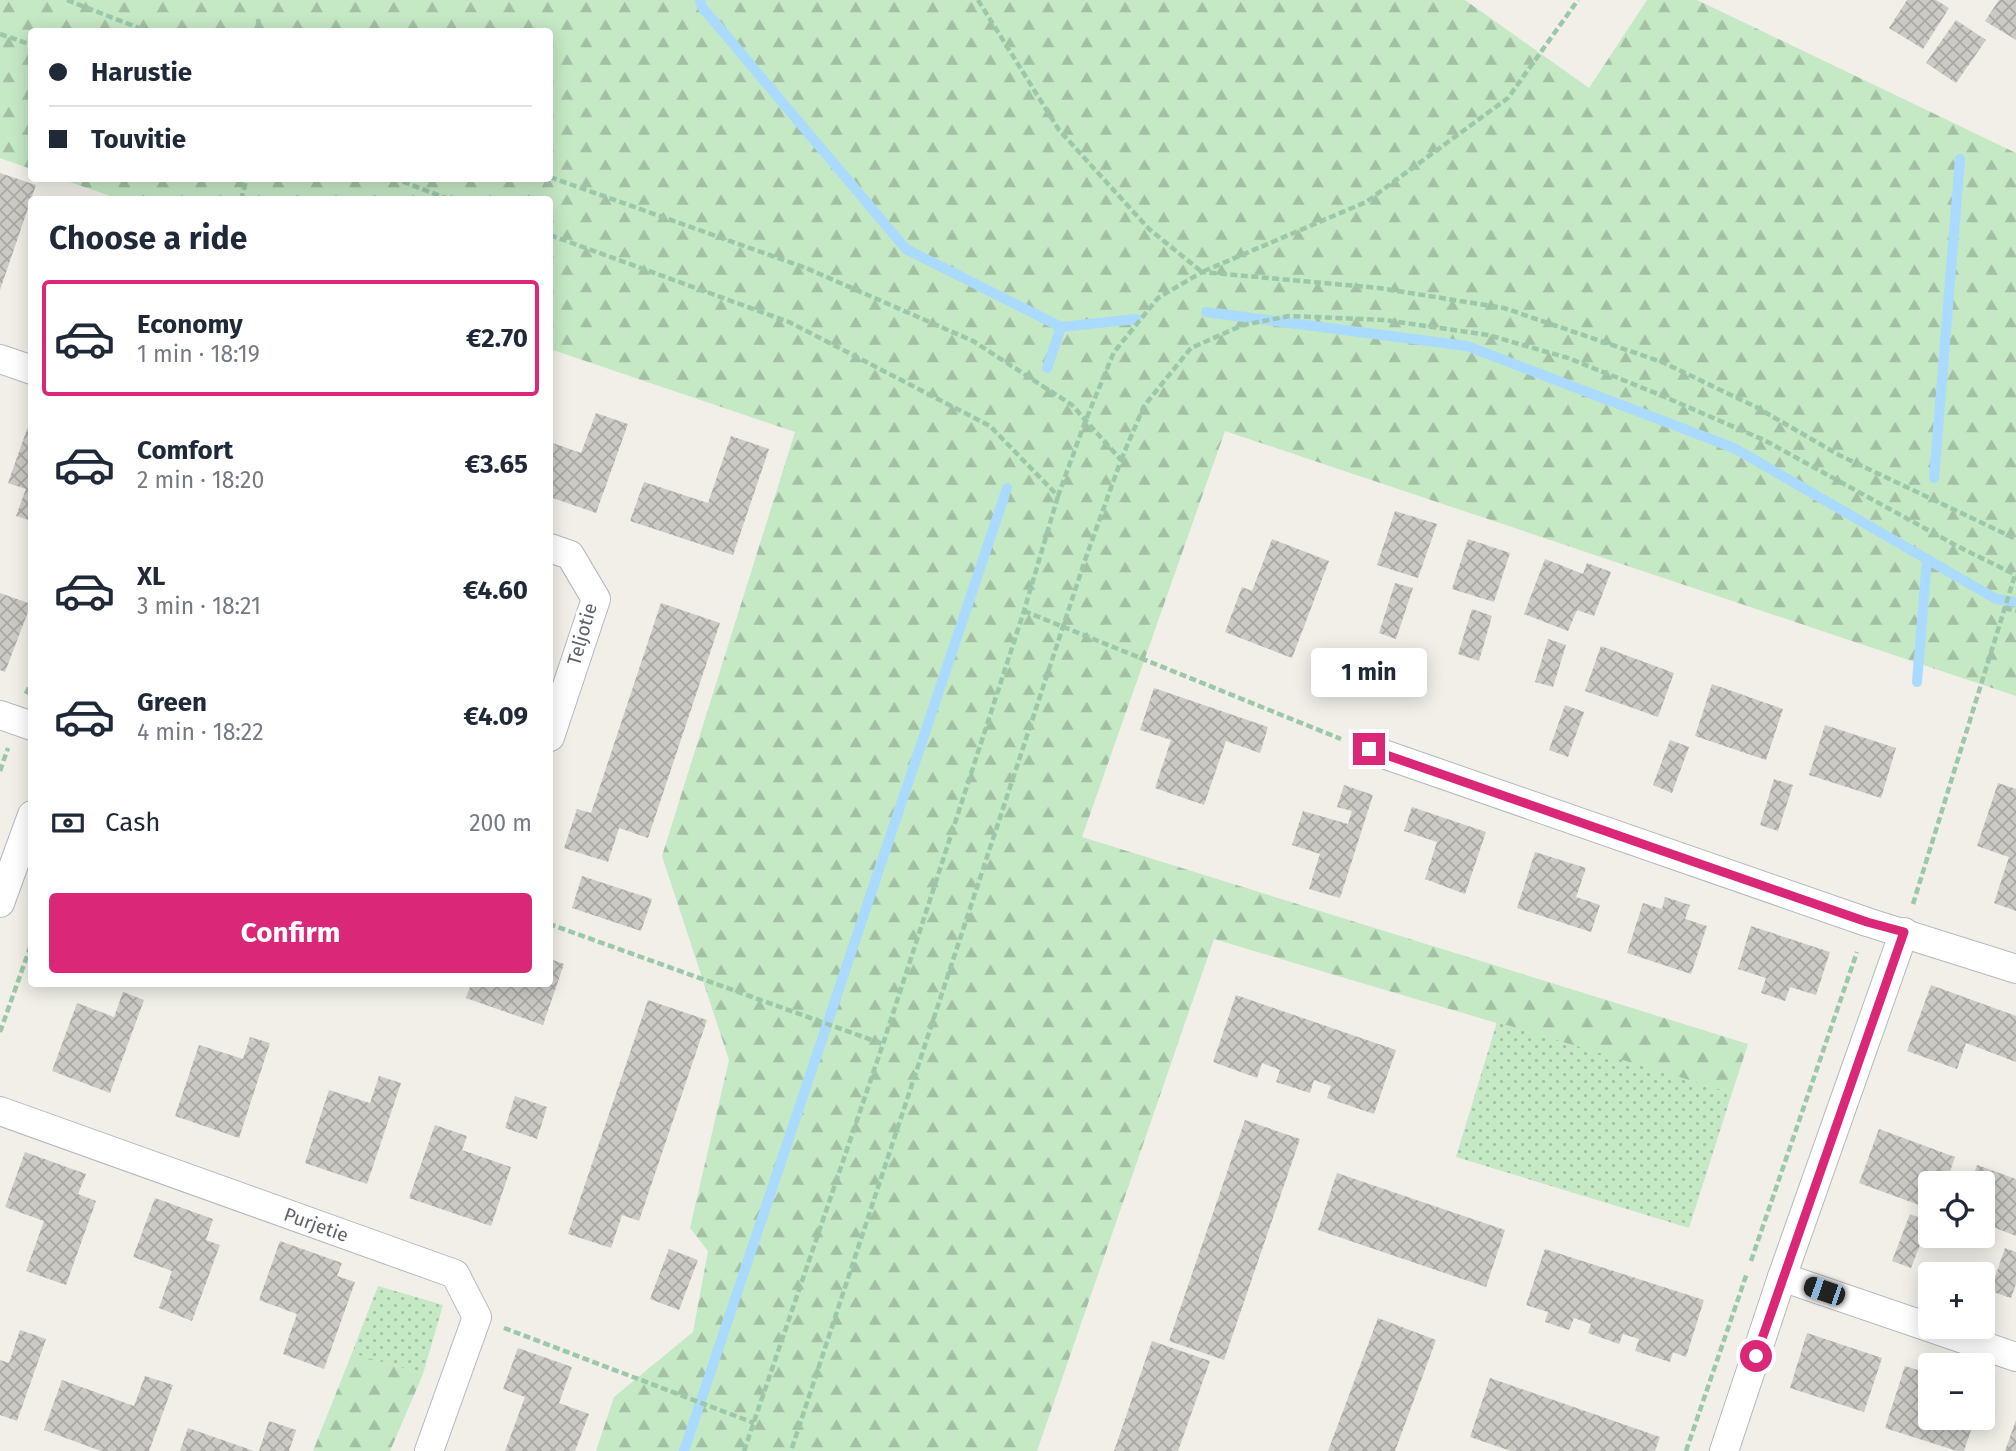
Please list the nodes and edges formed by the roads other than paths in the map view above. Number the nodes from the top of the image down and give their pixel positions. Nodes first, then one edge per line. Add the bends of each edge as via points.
1 (0, 359) edge
2 (28, 369) edge
3 (553, 549) edge
4 (0, 715) edge
5 (28, 725) edge
6 (553, 728) edge
7 (1369, 749) road end
8 (28, 826) edge
9 (0, 903) edge
10 (1904, 932) junction
11 (2016, 969) edge
12 (0, 1111) edge
13 (1782, 1277) junction
14 (2016, 1357) edge
15 (429, 1451) edge
16 (1724, 1451) edge

1 - 2 street
3 - 6 street, Teljotie via 570,555 596,599
4 - 5 street
7 - 10 street
8 - 9 street
10 - 11 street
10 - 13 street
12 - 15 street, Purjetie via 455,1274 477,1317
13 - 14 street
13 - 16 street

